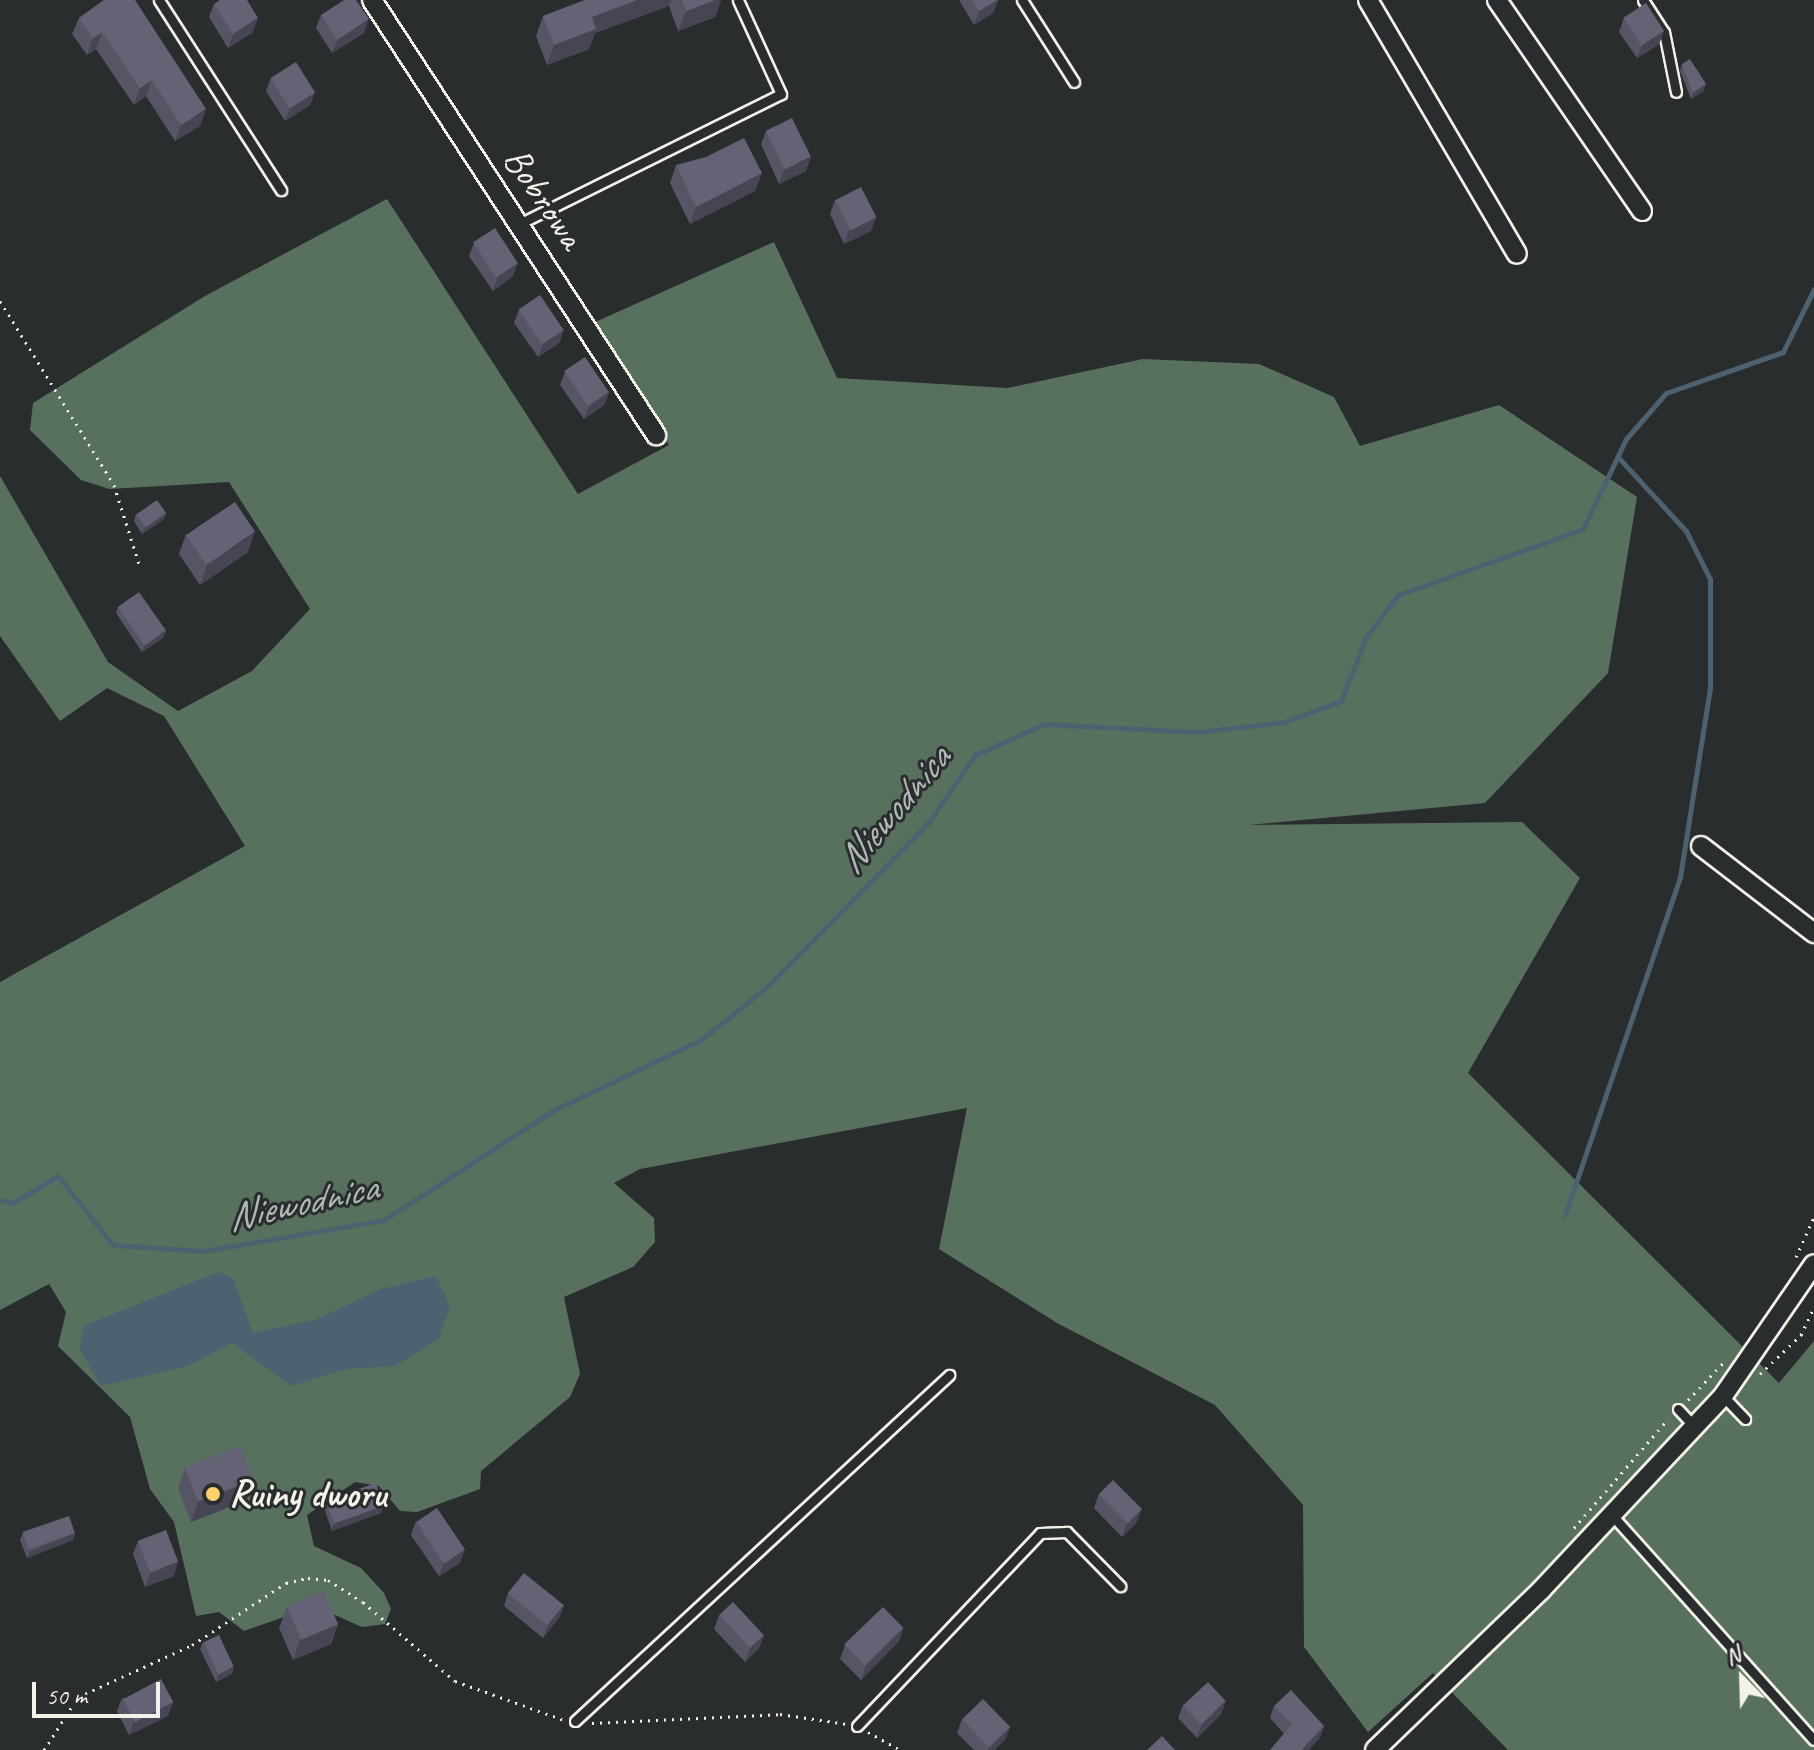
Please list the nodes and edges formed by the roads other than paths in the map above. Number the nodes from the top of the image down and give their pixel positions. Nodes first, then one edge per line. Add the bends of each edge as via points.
1 (159, 0) edge
2 (372, 0) edge
3 (738, 0) edge
4 (1022, 0) edge
5 (1368, 0) edge
6 (1497, 0) edge
7 (1643, 0) edge
8 (1074, 82) dead end
9 (1676, 92) dead end
10 (281, 190) dead end
11 (1642, 211) dead end
12 (521, 223) junction
13 (1517, 254) dead end
14 (656, 435) dead end
15 (1701, 846) dead end
16 (1814, 933) edge
17 (1814, 1264) edge
18 (949, 1375) dead end
19 (1723, 1396) junction
20 (1678, 1409) dead end
21 (1745, 1419) dead end
22 (1693, 1425) junction
23 (1612, 1515) junction
24 (1120, 1586) dead end
25 (575, 1721) road end
26 (857, 1726) road end
27 (1814, 1740) edge
28 (1375, 1750) edge

1 - 10 lane
2 - 12 street, Bobrowa
3 - 12 lane via 781,94
4 - 8 lane
5 - 13 street
6 - 11 street
7 - 9 lane via 1664,32
12 - 14 street, Bobrowa
15 - 16 street
17 - 19 street
18 - 25 lane
19 - 21 lane
19 - 22 street
20 - 22 lane
22 - 23 street
23 - 27 lane
23 - 28 street
24 - 26 lane via 1067,1532 1040,1533

